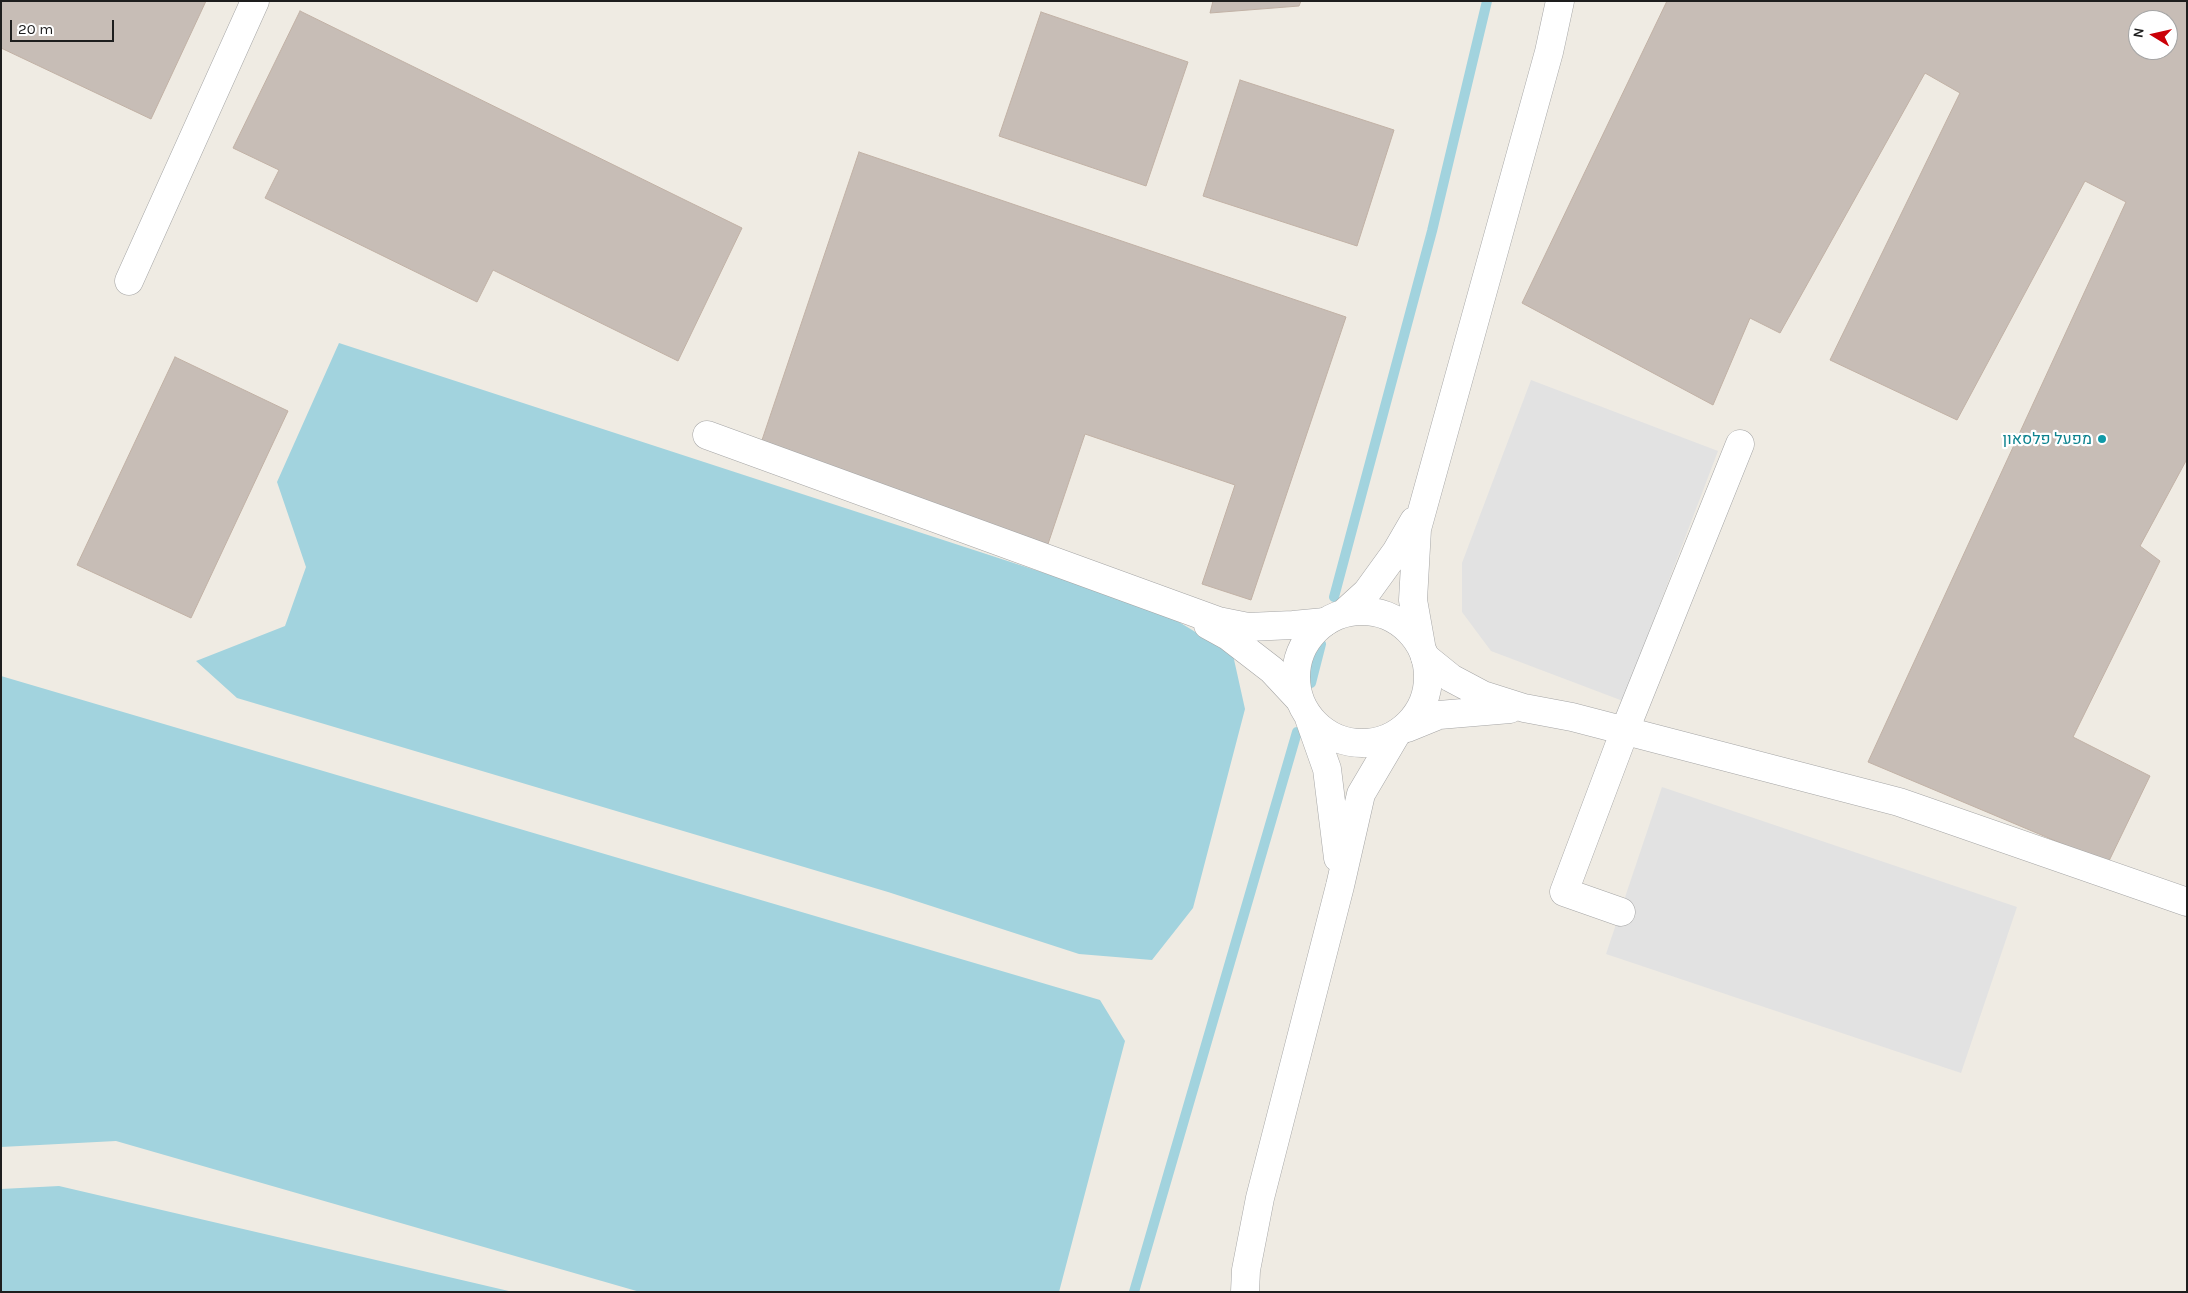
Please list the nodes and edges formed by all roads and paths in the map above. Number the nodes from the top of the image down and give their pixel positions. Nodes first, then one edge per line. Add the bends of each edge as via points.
1 (255, 1) edge
2 (1560, 1) edge
3 (129, 281) dead end
4 (707, 435) dead end
5 (1740, 444) dead end
6 (1426, 492) junction
7 (1174, 606) junction
8 (1335, 617) junction
9 (1423, 651) junction
10 (1524, 708) junction
11 (1304, 709) junction
12 (1402, 730) junction
13 (1625, 730) junction
14 (1340, 886) junction
15 (2187, 902) edge
16 (1620, 912) dead end
17 (1245, 1292) edge

1 - 3 street
2 - 6 street
4 - 7 street
5 - 13 street
6 - 8 street via 1396,552 1367,592
6 - 9 street via 1413,566 1413,600
7 - 8 street via 1218,622 1248,627 1294,626
7 - 11 street via 1228,636 1272,670
8 - 9 street via 1367,610 1389,615 1407,627
8 - 11 street via 1309,636 1299,656 1295,677
9 - 10 street via 1451,678 1483,695
9 - 12 street via 1428,667 1428,689 1420,710
10 - 12 street via 1439,715
10 - 13 street
11 - 12 street via 1326,733 1345,742 1367,744 1388,739
11 - 14 street via 1327,770 1333,801
12 - 14 street via 1361,794
13 - 15 street via 1899,802
13 - 16 street via 1564,892
14 - 17 street via 1260,1198

